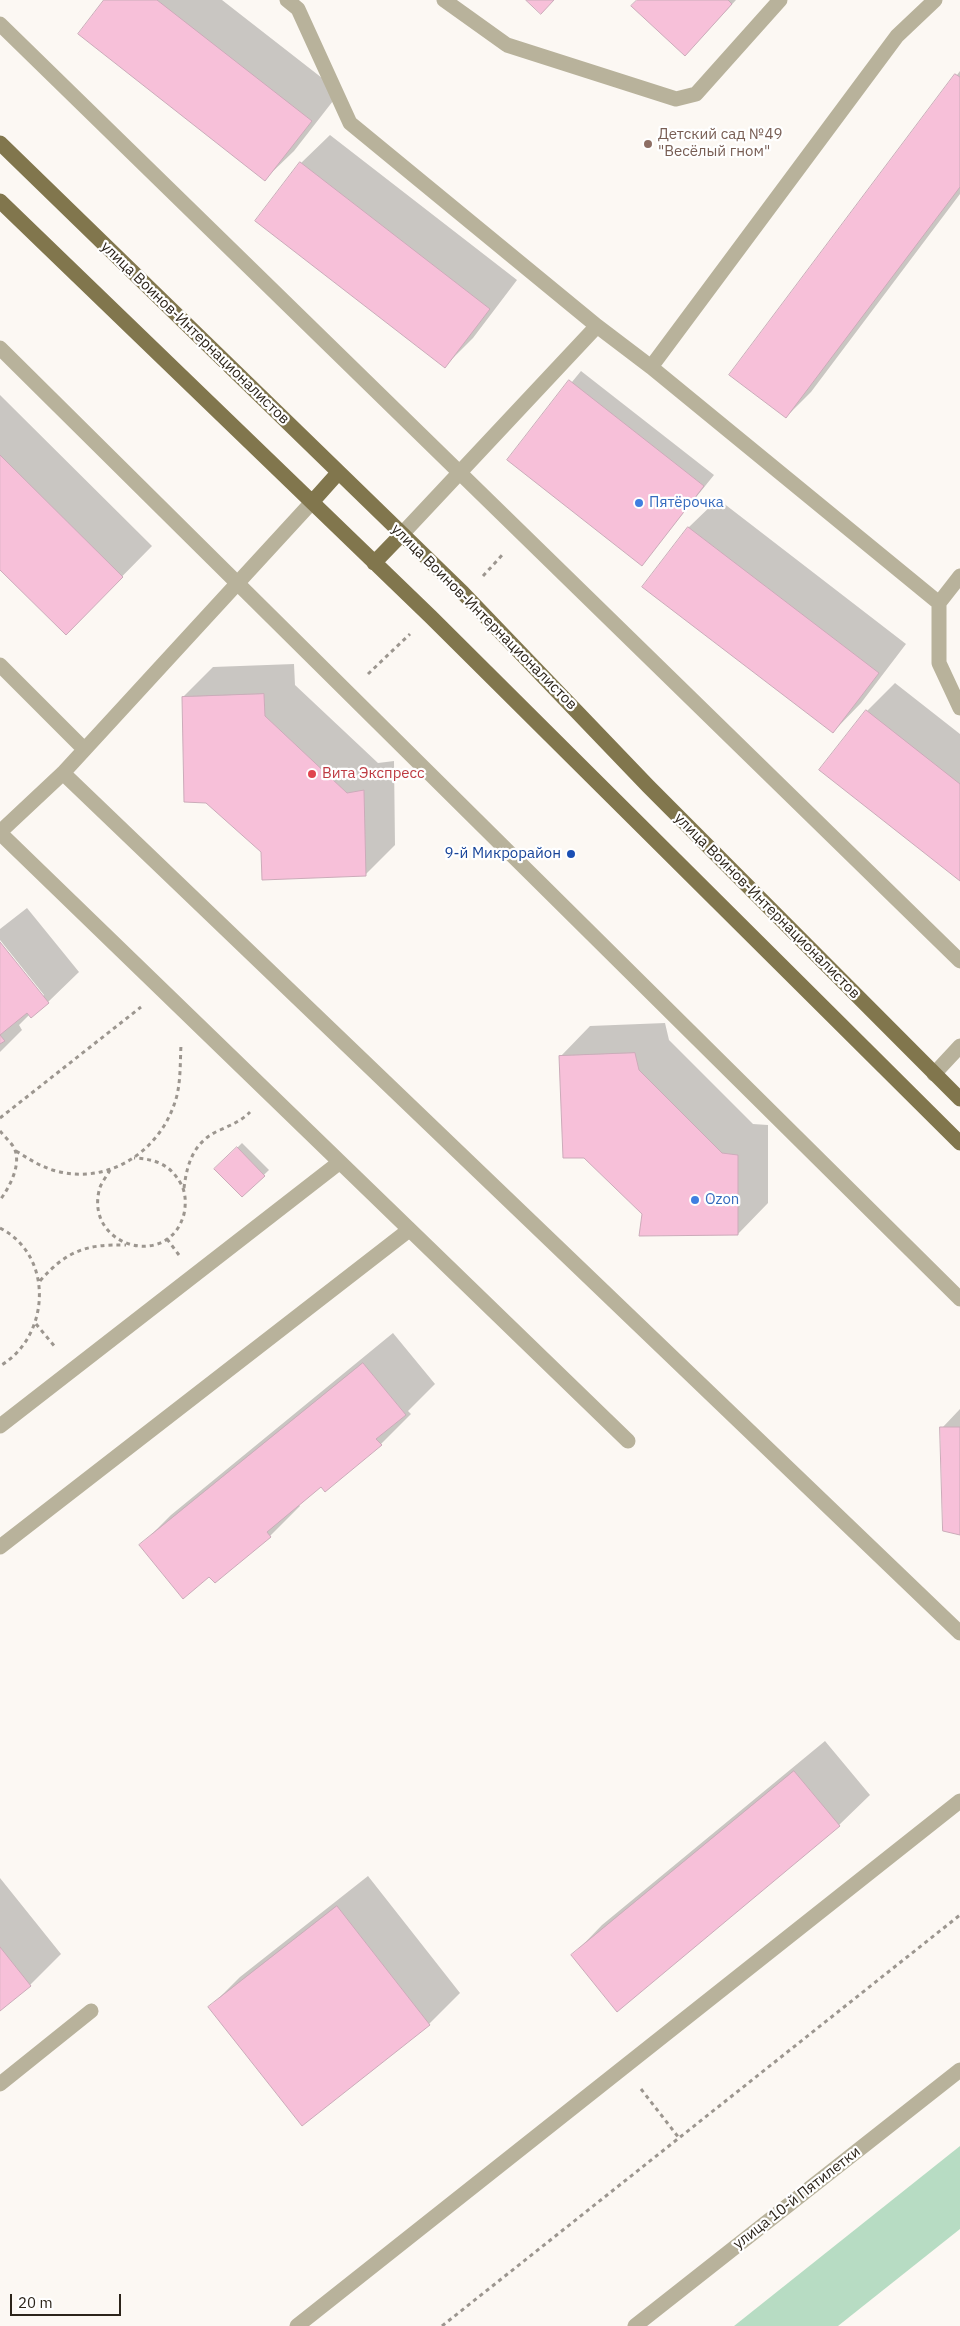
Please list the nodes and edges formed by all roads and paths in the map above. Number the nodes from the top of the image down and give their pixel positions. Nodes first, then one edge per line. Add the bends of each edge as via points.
1 (288, 0) edge
2 (444, 0) edge
3 (780, 0) edge
4 (935, 0) edge
5 (0, 24) edge
6 (0, 143) edge
7 (0, 201) edge
8 (597, 326) junction
9 (0, 348) edge
10 (651, 367) junction
11 (461, 472) junction
12 (338, 473) junction
13 (312, 501) junction
14 (522, 532) junction
15 (402, 534) junction
16 (374, 563) junction
17 (960, 576) edge
18 (479, 580) dead end
19 (237, 583) junction
20 (939, 603) junction
21 (410, 633) dead end
22 (0, 665) edge
23 (348, 693) junction
24 (960, 708) edge
25 (84, 749) junction
26 (63, 773) junction
27 (0, 832) edge
28 (960, 961) edge
29 (161, 991) junction
30 (183, 1012) junction
31 (960, 1046) edge
32 (934, 1074) junction
33 (269, 1095) junction
34 (960, 1099) edge
35 (0, 1118) edge
36 (0, 1131) edge
37 (960, 1143) edge
38 (16, 1151) junction
39 (133, 1158) junction
40 (340, 1162) junction
41 (110, 1170) junction
42 (184, 1189) junction
43 (0, 1200) edge
44 (0, 1228) edge
45 (409, 1230) junction
46 (127, 1244) junction
47 (39, 1282) junction
48 (960, 1299) edge
49 (0, 1366) edge
50 (0, 1426) edge
51 (628, 1442) dead end
52 (0, 1547) edge
53 (960, 1633) edge
54 (960, 1801) edge
55 (960, 1915) edge
56 (91, 2011) dead end
57 (624, 2068) junction
58 (960, 2070) edge
59 (0, 2084) edge
60 (679, 2138) junction
61 (297, 2326) edge
62 (442, 2326) edge
63 (635, 2326) edge

1 - 8 street via 298,9 350,124
2 - 3 street via 507,45 676,99 696,94
4 - 10 street via 897,36
5 - 11 street
6 - 12 main road, улица Воинов-Интернационалистов
7 - 13 main road
8 - 10 street
8 - 11 street
9 - 19 street
10 - 20 street
11 - 14 street
11 - 15 street
12 - 13 main road
12 - 15 main road, улица Воинов-Интернационалистов
13 - 16 main road
13 - 19 street
14 - 18 path
14 - 28 street
15 - 16 main road
15 - 32 main road, улица Воинов-Интернационалистов
16 - 37 main road
17 - 20 street
19 - 23 street
19 - 25 street
20 - 24 street via 939,663
21 - 23 path
22 - 25 street
23 - 48 street
25 - 26 street
26 - 27 street
26 - 53 street
27 - 29 street
29 - 30 street
29 - 35 path
30 - 33 street
30 - 39 path via 176,1101 163,1128 147,1148
31 - 32 street
32 - 34 main road, улица Воинов-Интернационалистов
33 - 40 street
33 - 42 path via 237,1122 198,1145 187,1168
36 - 38 path
38 - 41 path via 57,1172 83,1174
38 - 43 path via 15,1170 9,1188
39 - 41 path
39 - 42 path via 149,1158 164,1164
40 - 45 street
40 - 50 street
41 - 46 path via 99,1190 98,1212 108,1232
42 - 46 path via 186,1205 175,1232 159,1243 143,1247
44 - 47 path via 19,1244 32,1261
45 - 51 street
45 - 52 street
46 - 47 path via 87,1247 53,1266
47 - 49 path via 36,1324 26,1344
54 - 57 street
55 - 60 path
56 - 59 street
57 - 60 path
57 - 61 street
58 - 63 street, улица 10-й Пятилетки
60 - 62 path

